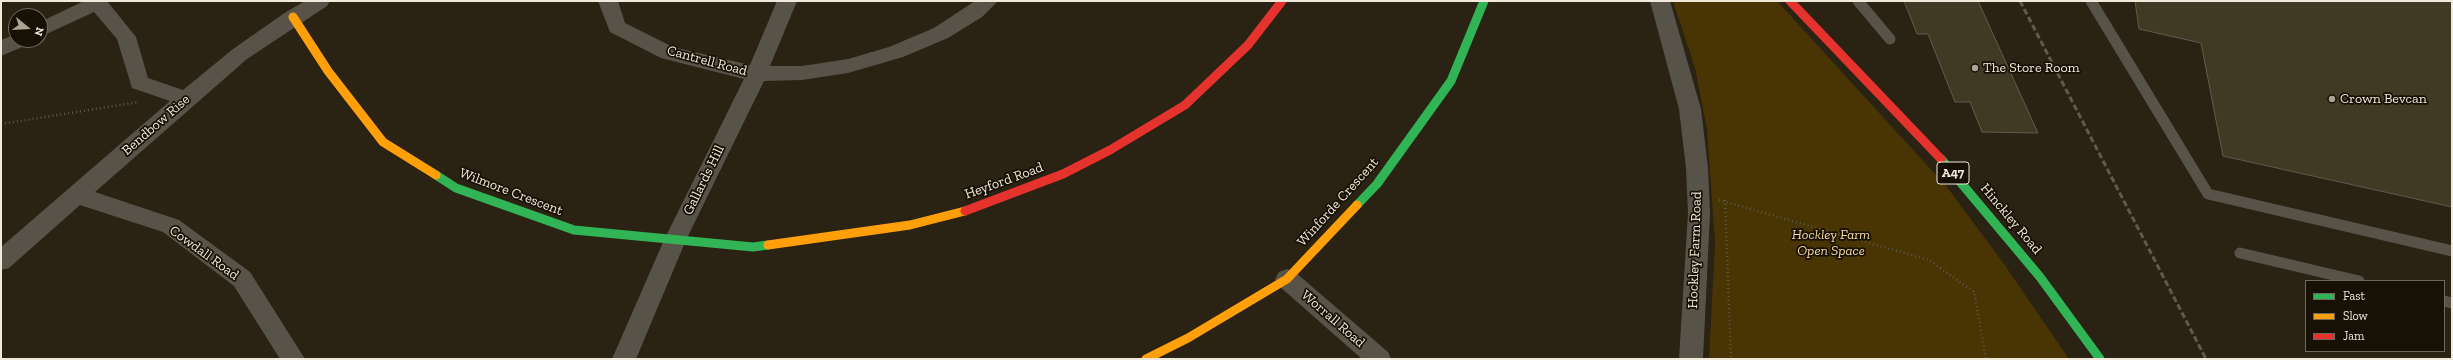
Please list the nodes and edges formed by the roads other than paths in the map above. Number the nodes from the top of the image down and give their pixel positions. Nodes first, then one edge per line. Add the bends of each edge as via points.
1 (320, 1) edge
2 (608, 1) edge
3 (787, 1) edge
4 (988, 1) edge
5 (1282, 1) edge
6 (1484, 1) edge
7 (1660, 1) edge
8 (1790, 1) edge
9 (1858, 1) edge
10 (2091, 1) edge
11 (96, 2) edge
12 (293, 17) junction
13 (48, 26) edge
14 (1890, 39) dead end
15 (757, 74) junction
16 (186, 99) junction
17 (77, 195) junction
18 (675, 240) junction
19 (2240, 252) dead end
20 (2452, 252) edge
21 (1, 261) edge
22 (1286, 279) junction
23 (2355, 280) edge
24 (293, 359) edge
25 (624, 359) edge
26 (1146, 359) edge
27 (1379, 359) edge
28 (1691, 359) edge
29 (2100, 359) edge

1 - 12 street, Bendbow Rise
2 - 15 street, Cantrell Road via 617,27 668,53
3 - 15 street, Gallards Hill
4 - 15 street, Cantrell Road via 941,33 896,52 848,66
5 - 18 street, Heyford Road via 1242,50 1185,105 1110,150 1017,194 910,225 753,247
6 - 22 street, Winforde Crescent via 1450,81 1377,184
7 - 28 street, Hockley Farm Road via 1690,109 1698,201
8 - 29 street, Hinckley Road / A47 via 1977,200 2040,276
9 - 14 lane
10 - 20 lane via 2208,194
11 - 13 street
11 - 16 street via 126,37 139,83
12 - 16 street, Bendbow Rise via 240,54
12 - 18 street, Wilmore Crescent via 328,71 383,142 456,188 574,230
15 - 18 street, Gallards Hill
16 - 17 street, Bendbow Rise
17 - 21 street, Bendbow Rise
17 - 24 street, Cowdall Road via 171,226 242,279
18 - 25 street, Gallards Hill
19 - 23 lane
22 - 26 street, Winforde Crescent via 1188,338
22 - 27 street, Worrall Road

